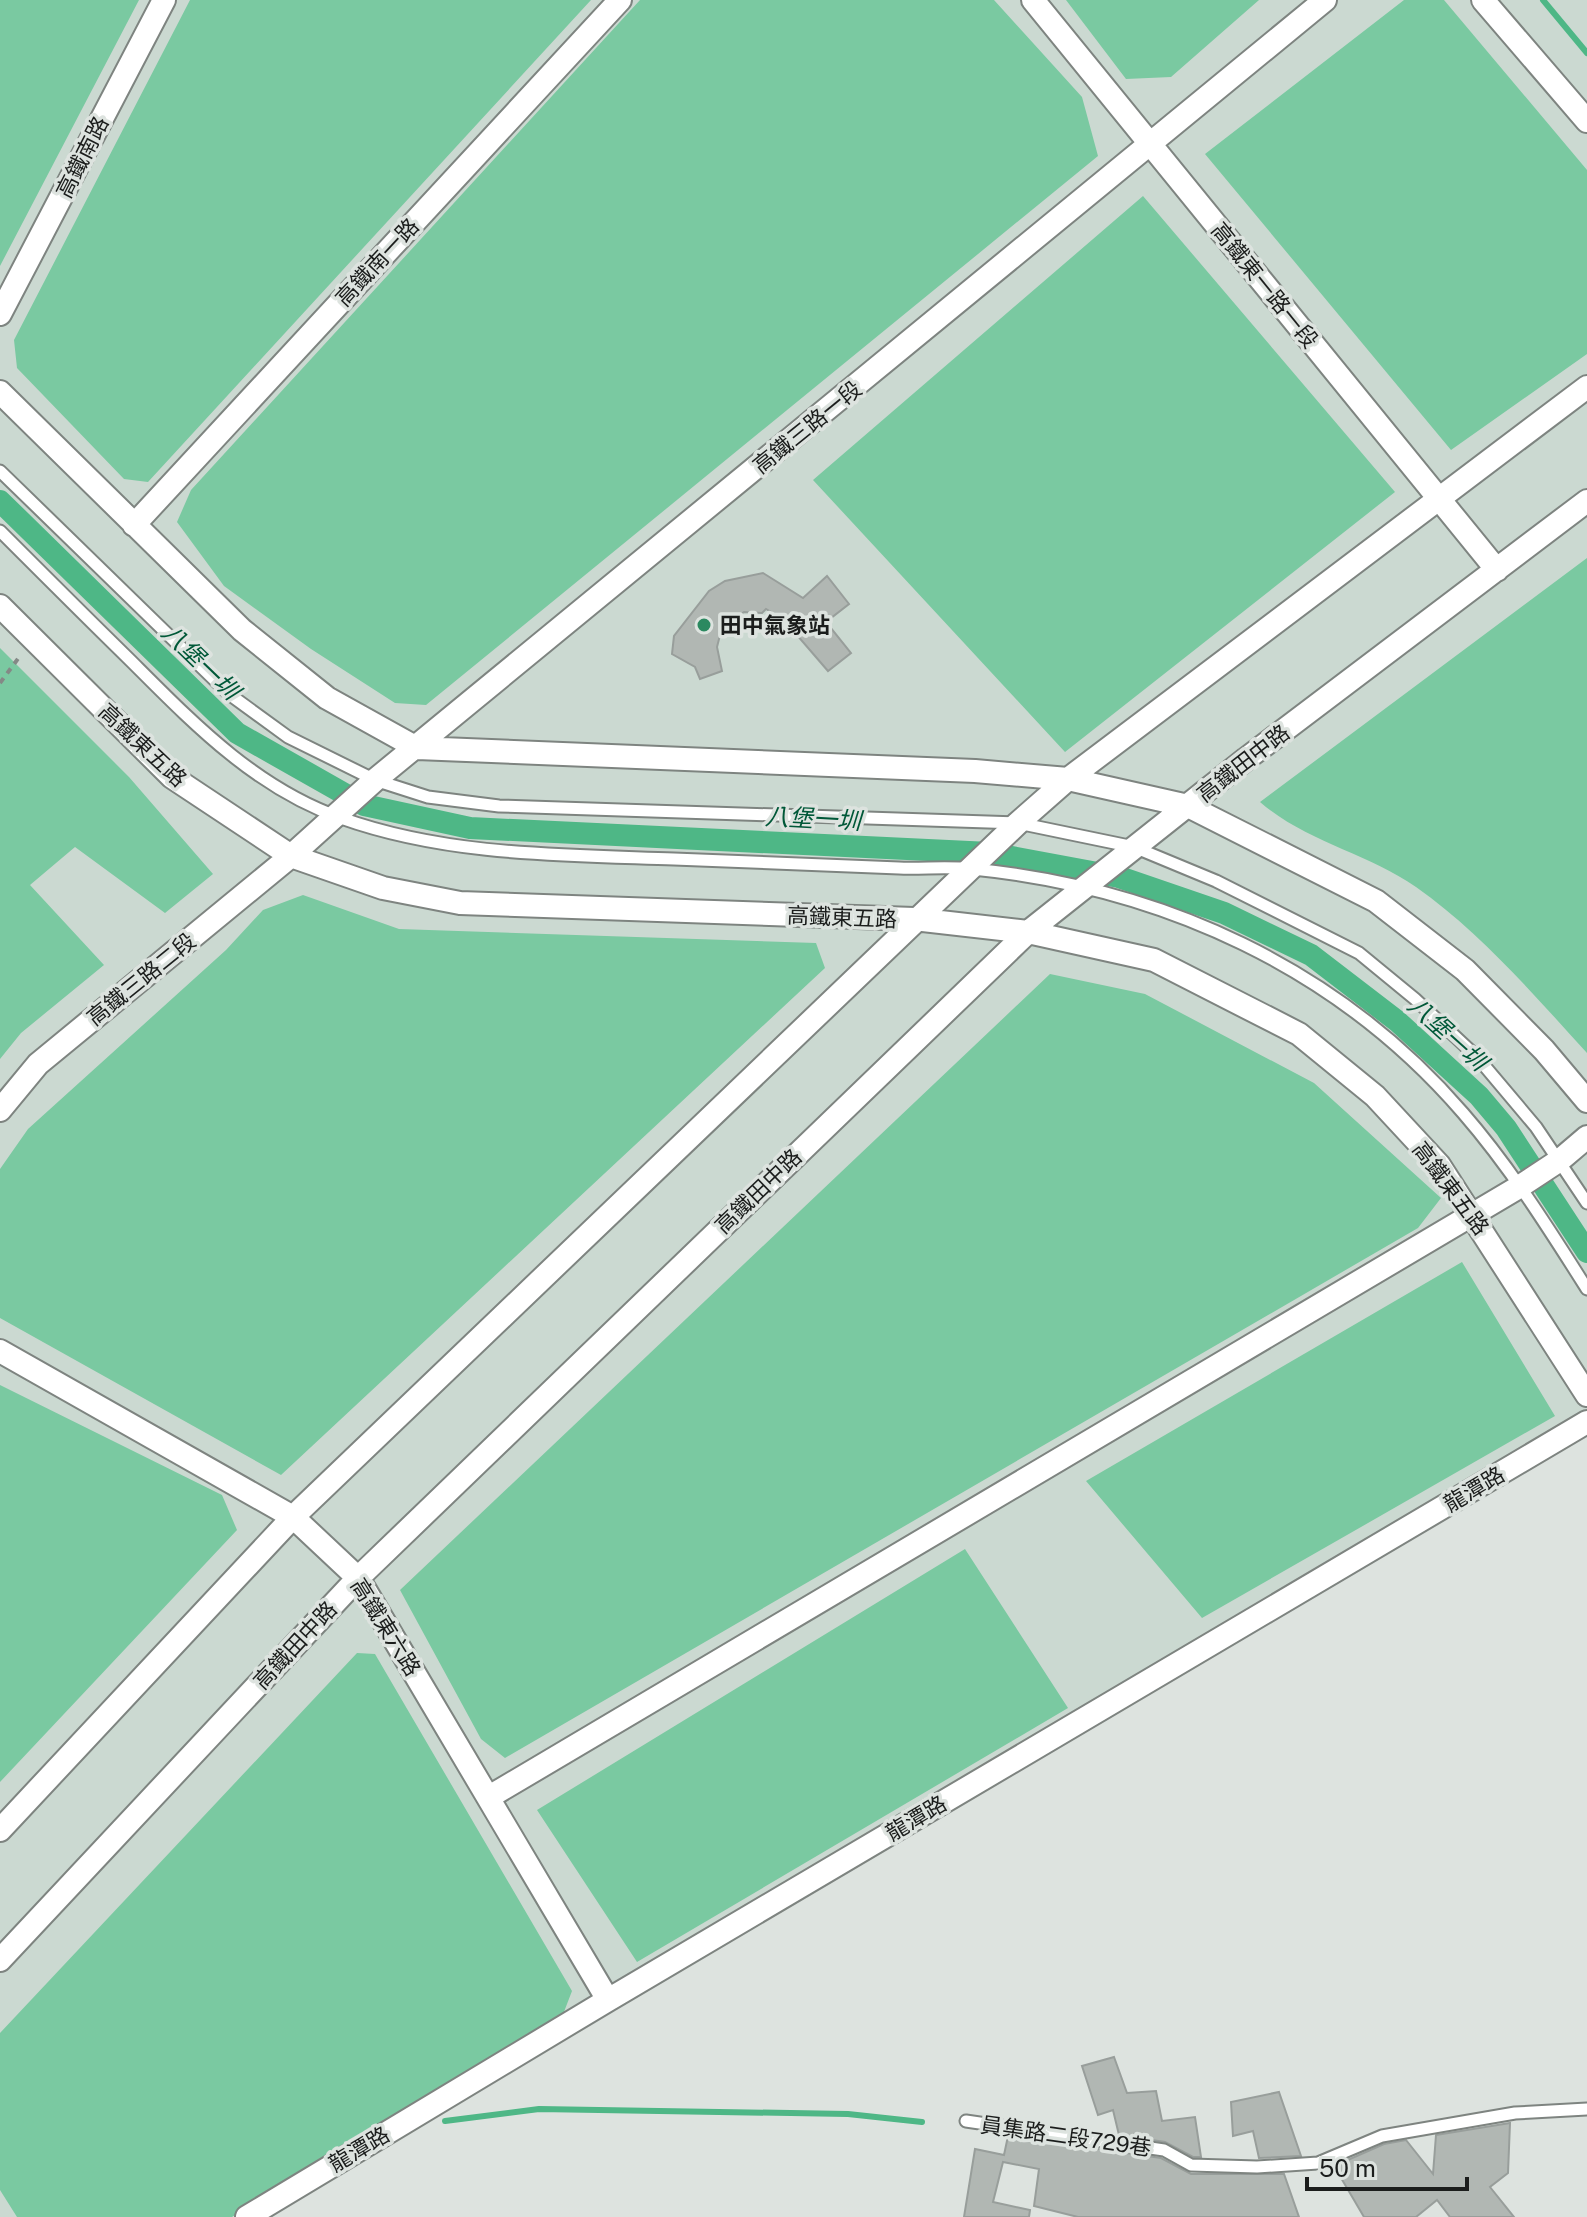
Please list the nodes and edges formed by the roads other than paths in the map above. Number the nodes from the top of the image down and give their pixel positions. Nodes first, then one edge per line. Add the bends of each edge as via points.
1 (164, 0) edge
2 (620, 0) edge
3 (1033, 0) edge
4 (1325, 0) edge
5 (1483, 0) edge
6 (1587, 121) edge
7 (1151, 145) junction
8 (0, 314) edge
9 (1587, 387) edge
10 (0, 392) edge
11 (0, 471) edge
12 (1440, 499) junction
13 (1587, 501) edge
14 (134, 525) junction
15 (0, 531) edge
16 (1497, 570) junction
17 (0, 606) edge
18 (417, 748) junction
19 (1068, 779) junction
20 (375, 780) junction
21 (1188, 806) junction
22 (337, 817) junction
23 (1018, 823) junction
24 (1134, 847) junction
25 (291, 856) junction
26 (969, 868) junction
27 (1083, 887) junction
28 (914, 919) junction
29 (1028, 932) junction
30 (1587, 1101) edge
31 (0, 1110) edge
32 (1587, 1137) edge
33 (1560, 1160) junction
34 (1519, 1187) junction
35 (1587, 1203) edge
36 (1472, 1213) junction
37 (1587, 1289) edge
38 (0, 1351) edge
39 (1587, 1395) edge
40 (1587, 1422) edge
41 (293, 1517) junction
42 (358, 1578) junction
43 (489, 1797) junction
44 (0, 1830) edge
45 (0, 1960) edge
46 (608, 2000) junction
47 (1587, 2109) edge
48 (966, 2121) dead end
49 (247, 2217) edge

1 - 8 street, 高鐵南路
2 - 14 street, 高鐵南一路
3 - 7 street, 高鐵東一路一段
4 - 7 street, 高鐵三路一段
5 - 6 street
7 - 12 street, 高鐵東一路一段
7 - 18 street, 高鐵三路一段
9 - 12 street
10 - 14 street
11 - 20 lane via 229,694 288,737
12 - 16 street, 高鐵東一路一段
12 - 19 street
13 - 16 street, 高鐵田中路
14 - 18 street via 242,630 327,698
15 - 22 lane via 236,761
16 - 21 street, 高鐵田中路
17 - 25 street, 高鐵東五路 via 172,777
18 - 19 street
18 - 20 street, 高鐵三路一段
19 - 21 street
19 - 23 street
20 - 22 street, 高鐵三路一段
20 - 23 lane via 428,797 499,806
21 - 24 street, 高鐵田中路
21 - 30 street via 1376,901 1465,970
22 - 25 street, 高鐵三路一段
22 - 26 lane via 451,846
23 - 24 lane
23 - 26 street
24 - 27 street, 高鐵田中路
24 - 33 lane via 1359,953 1477,1057
25 - 28 street, 高鐵東五路 via 383,888 460,903
25 - 31 street, 高鐵三路二段 via 38,1064
26 - 27 lane
26 - 28 street
27 - 29 street, 高鐵田中路
27 - 34 lane via 1211,928 1285,963 1335,995 1381,1029 1460,1109
28 - 29 street, 高鐵東五路
28 - 41 street
29 - 36 street, 高鐵東五路 via 1154,960 1299,1034 1375,1096 1439,1165
29 - 42 street, 高鐵田中路
32 - 33 street
33 - 34 street
33 - 35 lane
34 - 36 street
34 - 37 lane
36 - 39 street, 高鐵東五路
36 - 43 street
38 - 41 street, 高鐵東六路
40 - 46 street, 龍潭路
41 - 42 street, 高鐵東六路
41 - 44 street
42 - 43 street, 高鐵東六路
42 - 45 street, 高鐵田中路
43 - 46 street, 高鐵東六路
46 - 49 street, 龍潭路
47 - 48 lane, 員集路二段729巷 via 1515,2113 1382,2136 1318,2163 1257,2167 1191,2165 1164,2150

